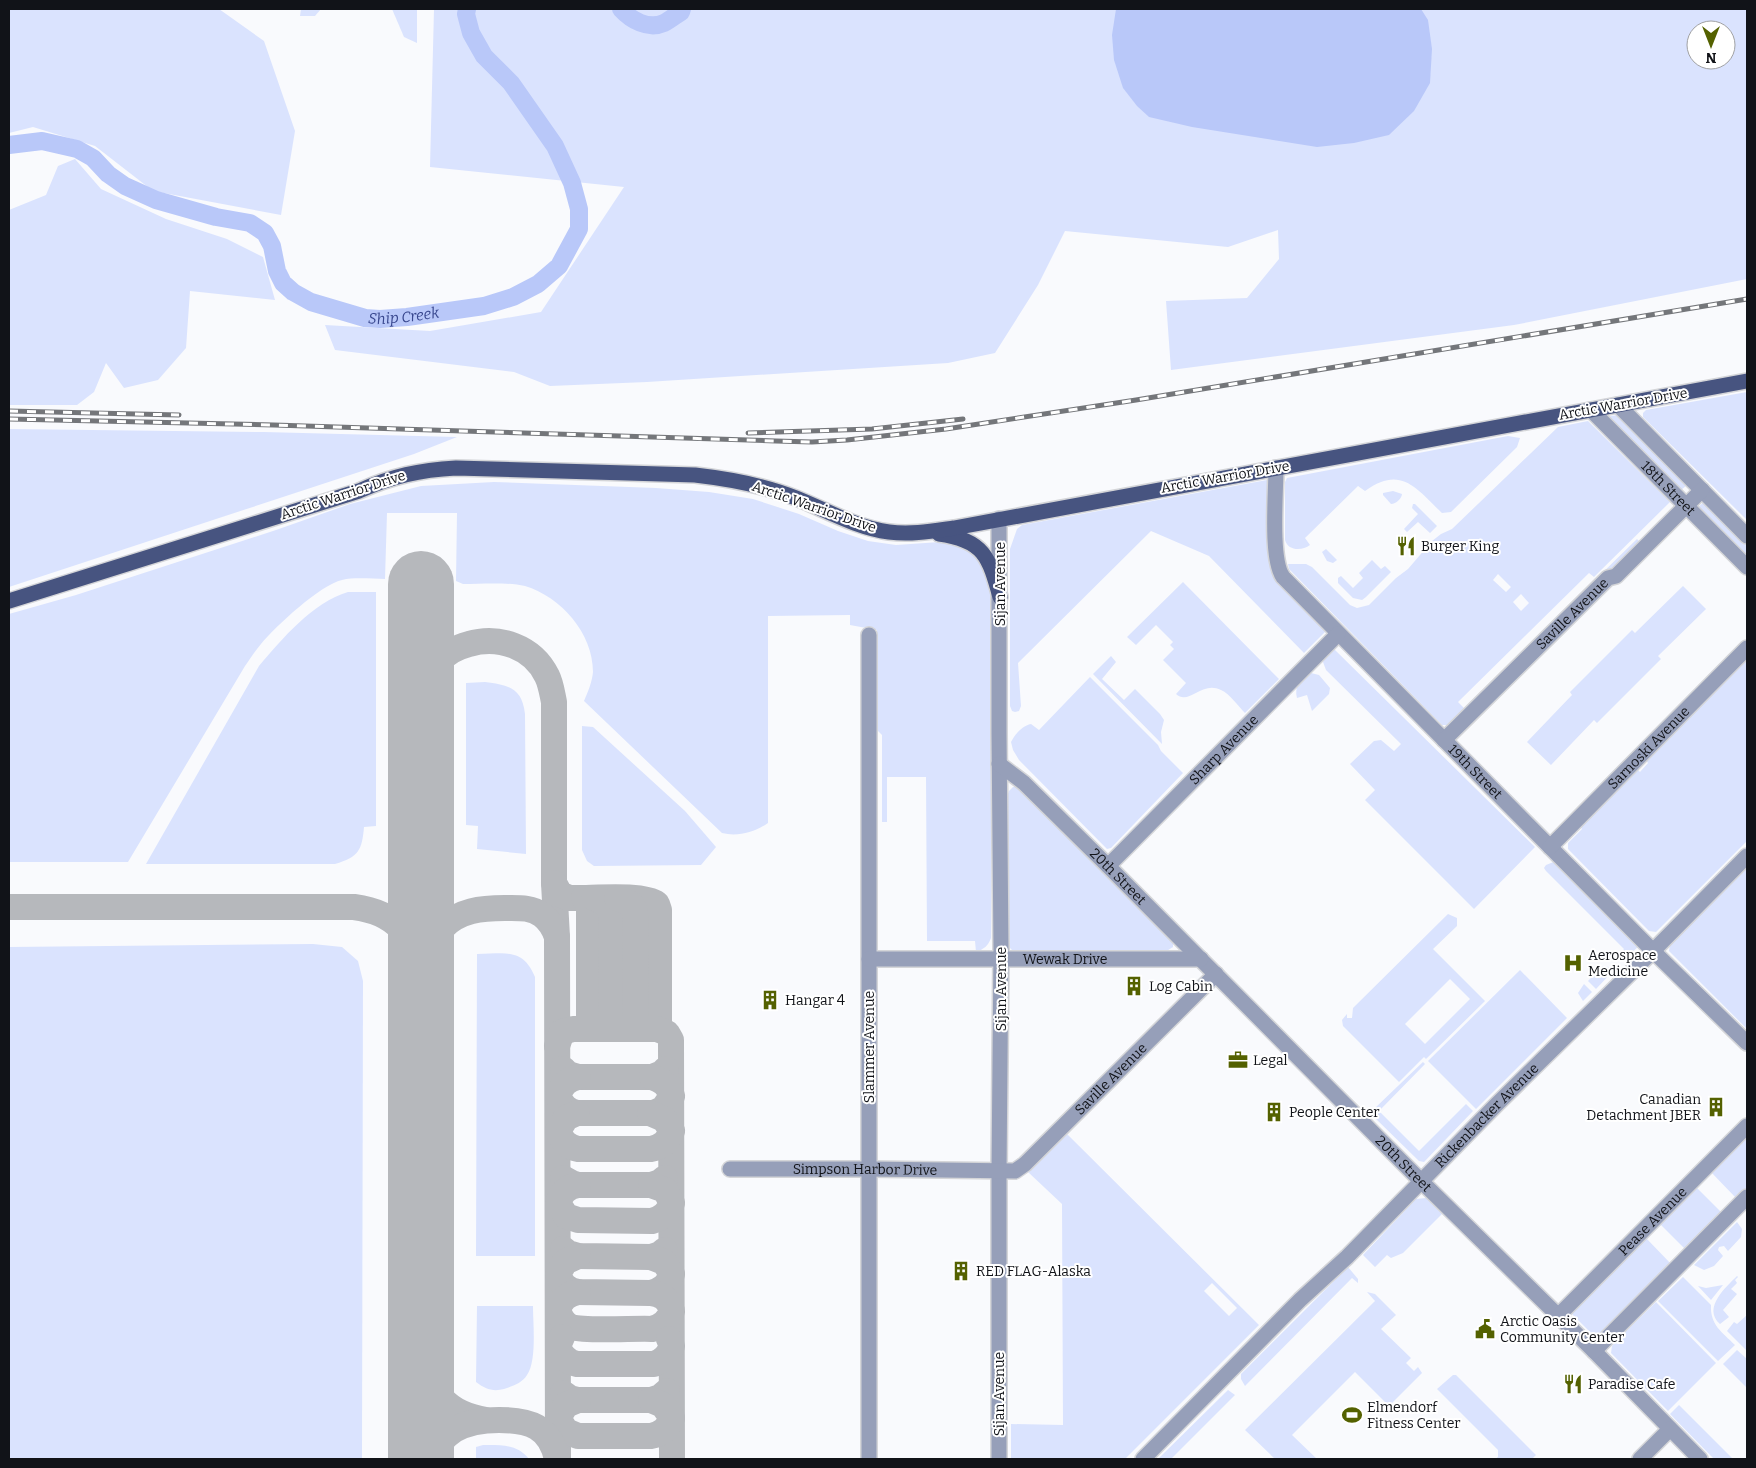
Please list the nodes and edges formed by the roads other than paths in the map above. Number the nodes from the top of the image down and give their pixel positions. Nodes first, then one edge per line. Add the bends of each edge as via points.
1 (1747, 381) edge
2 (1618, 405) junction
3 (1591, 410) junction
4 (1276, 468) junction
5 (1702, 490) junction
6 (1686, 506) junction
7 (999, 519) junction
8 (920, 532) junction
9 (1747, 536) edge
10 (1747, 567) edge
11 (1000, 597) junction
12 (9, 601) edge
13 (1338, 634) junction
14 (869, 635) dead end
15 (1747, 648) edge
16 (1444, 740) junction
17 (999, 764) junction
18 (1550, 847) junction
19 (1747, 856) edge
20 (1108, 866) junction
21 (1653, 951) junction
22 (869, 959) junction
23 (1001, 959) junction
24 (1201, 959) junction
25 (1216, 974) junction
26 (1747, 1043) edge
27 (1747, 1126) edge
28 (730, 1169) dead end
29 (870, 1169) junction
30 (999, 1172) junction
31 (1422, 1181) junction
32 (1747, 1197) edge
33 (1558, 1316) junction
34 (1594, 1351) junction
35 (1670, 1429) junction
36 (870, 1459) edge
37 (999, 1459) edge
38 (1143, 1459) edge
39 (1640, 1459) edge
40 (1700, 1459) edge

1 - 2 main road, Arctic Warrior Drive
2 - 3 main road, Arctic Warrior Drive
2 - 5 street, 18th Street
3 - 4 main road, Arctic Warrior Drive
3 - 6 street, 18th Street
4 - 7 main road, Arctic Warrior Drive
4 - 13 street, 19th Street via 1275,554 1279,571
5 - 6 street, Saville Avenue
5 - 9 street, 18th Street
6 - 10 street, 18th Street
6 - 16 street, Saville Avenue
7 - 8 main road, Arctic Warrior Drive
7 - 11 street, Sijan Avenue
8 - 11 main road via 968,541 982,552 991,565
8 - 12 main road, Arctic Warrior Drive via 889,532 866,527 768,488 723,478 432,469 397,476 359,491
11 - 17 street, Sijan Avenue
13 - 16 street, 19th Street
13 - 20 street, Sharp Avenue
14 - 22 street, Slammer Avenue
15 - 18 street, Sarnoski Avenue
16 - 18 street, 19th Street
17 - 20 street, 20th Street via 1024,783
17 - 23 street, Sijan Avenue
18 - 21 street, 19th Street
19 - 21 street, Rickenbacker Avenue
20 - 24 street, 20th Street
21 - 26 street, 19th Street
21 - 31 street, Rickenbacker Avenue
22 - 23 street, Wewak Drive
22 - 29 street, Slammer Avenue
23 - 24 street, Wewak Drive
23 - 30 street, Sijan Avenue
24 - 25 street, 20th Street
25 - 30 street, Saville Avenue via 1025,1164 1015,1171
25 - 31 street, 20th Street
27 - 33 street, Pease Avenue
28 - 29 street, Simpson Harbor Drive
29 - 30 street, Simpson Harbor Drive
29 - 36 street, Slammer Avenue
30 - 37 street, Sijan Avenue
31 - 33 street, 20th Street
31 - 38 street, Rickenbacker Avenue
32 - 34 street
33 - 34 street, 20th Street
34 - 35 street, 20th Street
35 - 39 street
35 - 40 street, 20th Street

